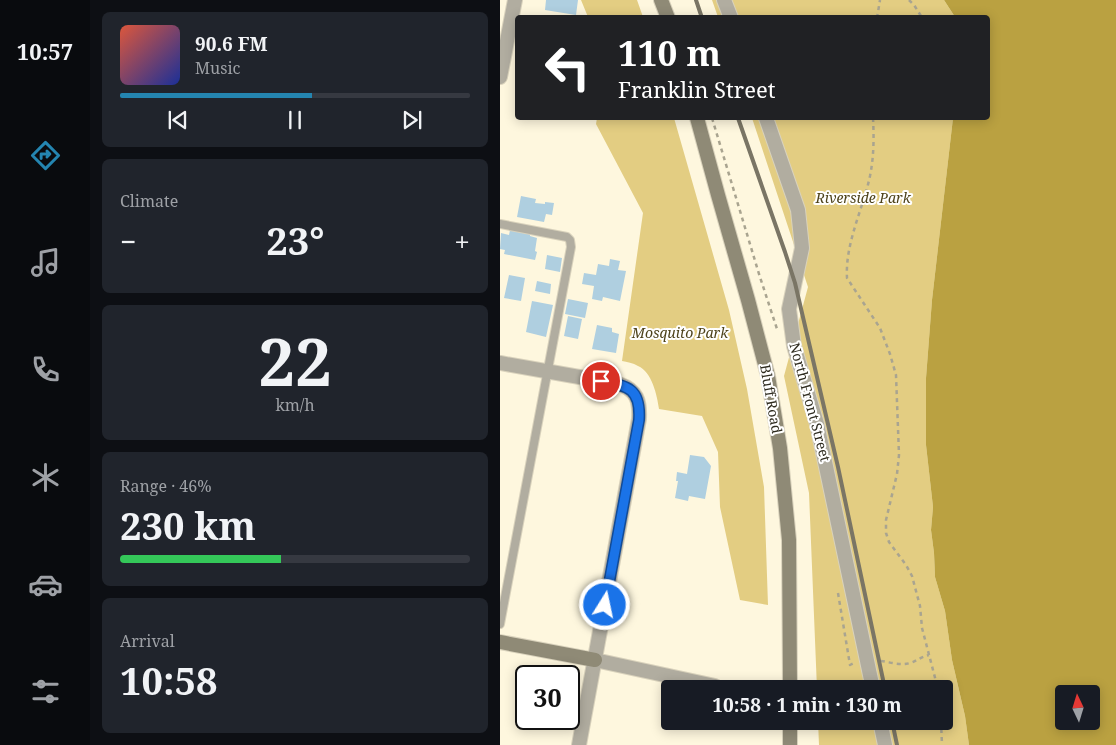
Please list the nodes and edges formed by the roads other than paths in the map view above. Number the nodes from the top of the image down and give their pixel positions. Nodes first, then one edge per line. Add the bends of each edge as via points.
1 (515, 0) edge
2 (661, 0) edge
3 (724, 0) edge
4 (667, 15) edge
5 (730, 15) edge
6 (500, 77) edge
7 (698, 120) edge
8 (767, 120) edge
9 (500, 224) edge
10 (500, 363) edge
11 (548, 372) junction
12 (500, 624) edge
13 (500, 642) edge
14 (595, 660) junction
15 (687, 680) edge
16 (790, 680) edge
17 (871, 680) edge
18 (790, 730) edge
19 (882, 730) edge
20 (579, 745) edge
21 (790, 745) edge
22 (885, 745) edge

1 - 6 street
2 - 4 main road
3 - 5 street
7 - 16 main road, Bluff Road via 768,376 780,448 789,540
8 - 17 street, North Front Street via 798,210 802,248 789,310 794,346 817,424
9 - 11 lane via 570,240
10 - 11 street
11 - 12 lane
11 - 14 street via 626,386 636,396 640,410
13 - 14 main road
14 - 15 street
14 - 20 street
18 - 21 main road
19 - 22 street

